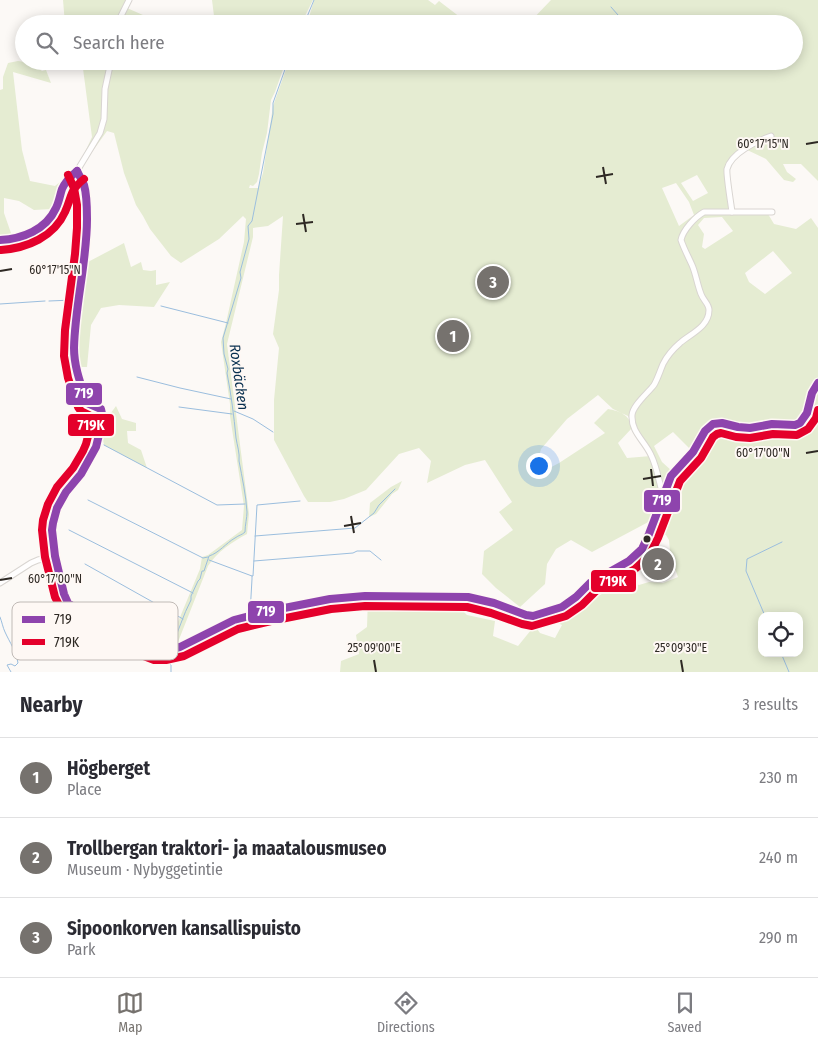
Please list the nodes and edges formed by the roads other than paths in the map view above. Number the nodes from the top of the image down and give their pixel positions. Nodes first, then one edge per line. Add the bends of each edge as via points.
1 (129, 0) edge
2 (122, 15) edge
3 (109, 70) edge
4 (771, 136) dead end
5 (77, 171) junction
6 (732, 212) junction
7 (772, 212) dead end
8 (0, 240) edge
9 (818, 383) edge
10 (663, 495) junction
11 (55, 556) junction
12 (2, 581) edge
13 (68, 602) edge
14 (178, 647) edge

1 - 2 street
3 - 5 street via 100,133
4 - 6 street via 734,156 727,169
5 - 8 street via 67,181 47,222 12,239
5 - 11 street via 84,184 87,228 76,320 75,359 87,402 101,409 103,414 92,456 66,492 54,516
6 - 7 street
6 - 10 street via 704,212 682,236 708,305 708,316 703,326 670,354 657,380 632,414 633,428 652,456
9 - 10 street via 800,423 750,428 722,422 713,424 671,476
10 - 14 street via 642,549 629,561 590,583 562,607 533,616 468,598 339,598 242,618
11 - 12 street via 31,563
11 - 13 street

